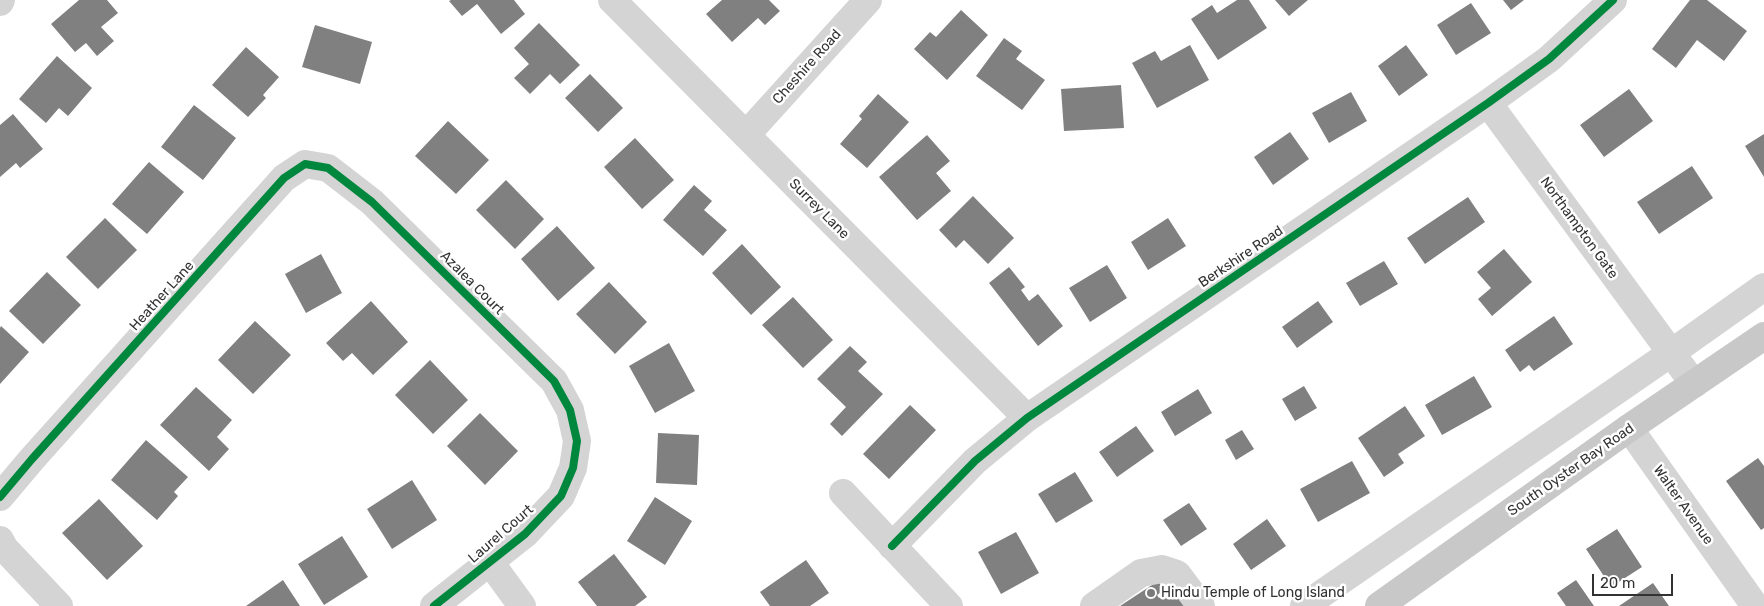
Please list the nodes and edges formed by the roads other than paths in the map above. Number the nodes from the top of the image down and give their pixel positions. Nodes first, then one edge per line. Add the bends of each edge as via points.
1 (612, 0) edge
2 (868, 0) edge
3 (1613, 0) edge
4 (1488, 103) junction
5 (746, 135) junction
6 (319, 166) joint
7 (1764, 287) edge
8 (1764, 336) edge
9 (1671, 353) junction
10 (1694, 384) junction
11 (1027, 418) junction
12 (1629, 428) junction
13 (577, 441) joint
14 (843, 493) dead end
15 (0, 497) edge
16 (0, 540) edge
17 (892, 546) junction
18 (490, 562) junction
19 (58, 606) edge
20 (434, 606) edge
21 (522, 606) edge
22 (948, 606) edge
23 (1094, 606) edge
24 (1201, 606) edge
25 (1304, 606) edge
26 (1379, 606) edge
27 (1754, 606) edge

1 - 5 street, Surrey Lane
2 - 5 street, Cheshire Road
3 - 4 street, Berkshire Road via 1549,59
4 - 9 street, Northampton Gate
4 - 11 street, Berkshire Road
5 - 11 street, Surrey Lane
6 - 13 street, Azalea Court via 328,168 372,202 554,381 570,410
6 - 15 street, Heather Lane via 305,164 284,178
7 - 9 street
8 - 10 main road, South Oyster Bay Road
9 - 10 street, Northampton Gate
9 - 25 street
10 - 12 main road, South Oyster Bay Road
11 - 17 street, Berkshire Road via 975,461
12 - 26 main road, South Oyster Bay Road
12 - 27 street, Walter Avenue
13 - 18 street, Laurel Court via 573,468 561,496 525,534
14 - 17 street
16 - 19 street
17 - 22 street
18 - 20 street, Laurel Court
18 - 21 street
23 - 24 street via 1141,573 1162,569 1177,574

